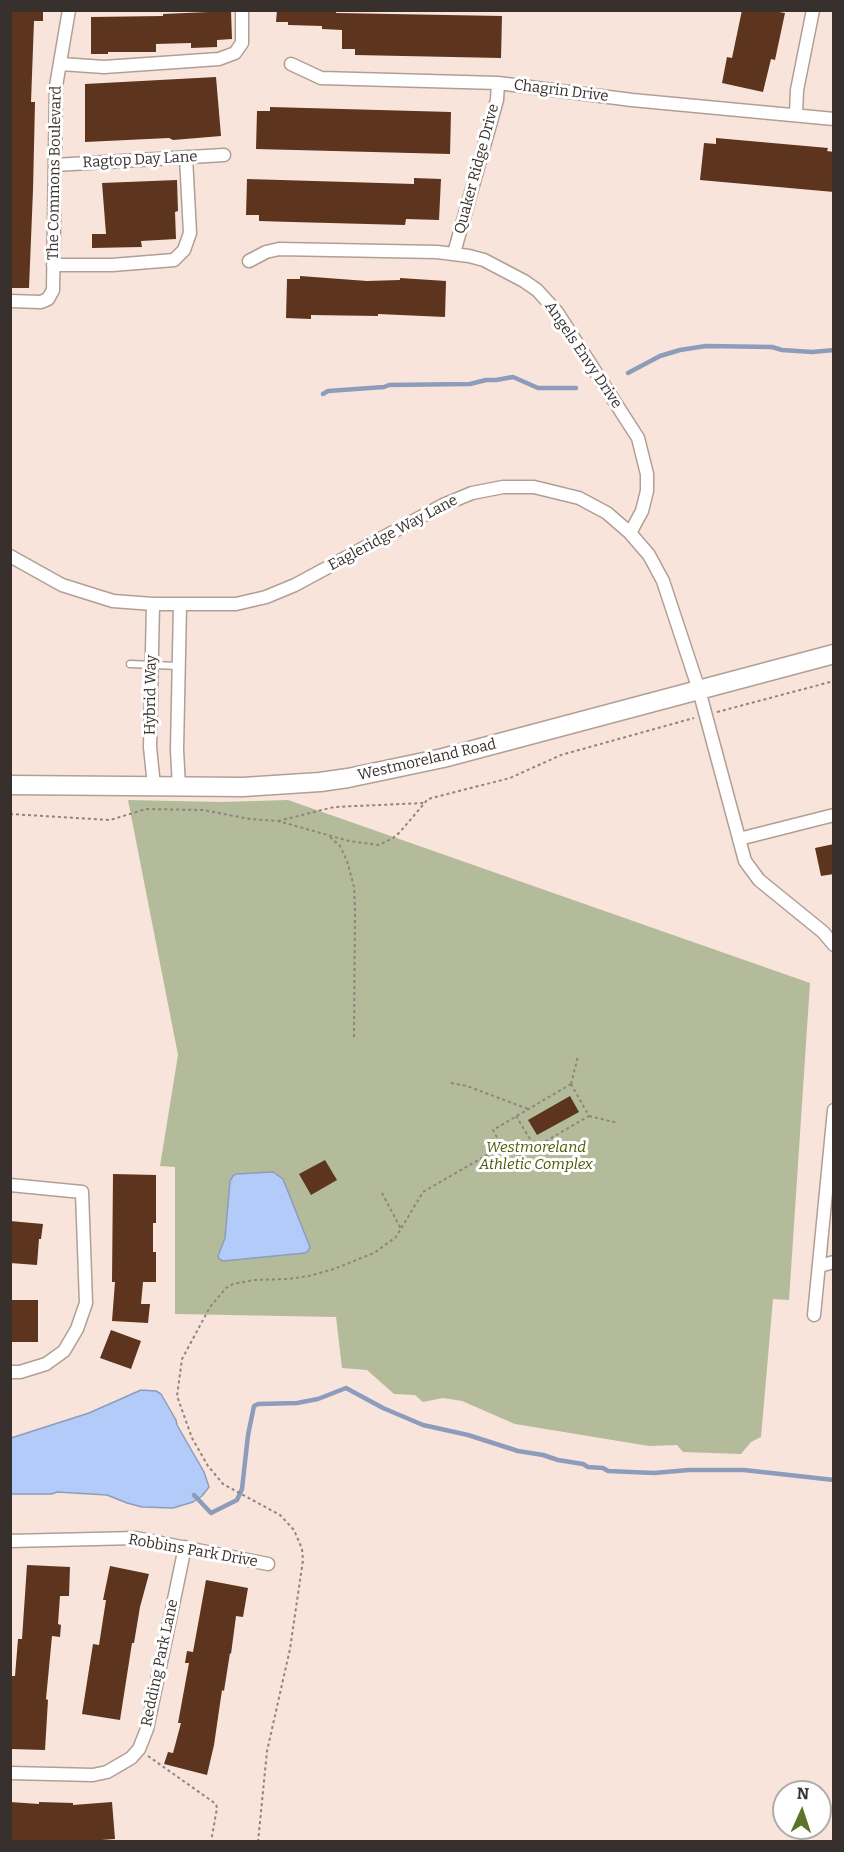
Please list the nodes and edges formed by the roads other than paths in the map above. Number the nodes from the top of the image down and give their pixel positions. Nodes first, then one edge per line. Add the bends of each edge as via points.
1 (69, 10) edge
2 (242, 10) edge
3 (813, 10) edge
4 (61, 64) junction
5 (291, 64) dead end
6 (498, 83) junction
7 (796, 115) junction
8 (834, 119) edge
9 (224, 155) dead end
10 (186, 157) junction
11 (55, 165) junction
12 (454, 253) junction
13 (249, 261) dead end
14 (53, 265) junction
15 (10, 301) edge
16 (630, 533) junction
17 (10, 556) edge
18 (153, 604) junction
19 (180, 605) junction
20 (834, 654) edge
21 (130, 664) dead end
22 (152, 666) junction
23 (179, 666) junction
24 (699, 690) junction
25 (10, 785) edge
26 (154, 786) junction
27 (179, 787) junction
28 (834, 815) edge
29 (739, 839) junction
30 (828, 930) edge
31 (834, 945) edge
32 (834, 1110) edge
33 (832, 1148) edge
34 (10, 1185) edge
35 (834, 1262) edge
36 (819, 1266) junction
37 (814, 1315) dead end
38 (10, 1372) edge
39 (10, 1541) edge
40 (185, 1547) junction
41 (268, 1564) dead end
42 (10, 1773) edge

1 - 4 street, The Commons Boulevard
2 - 4 street via 242,43 235,53 219,58 104,67
3 - 7 street via 797,90
4 - 11 street, The Commons Boulevard via 56,86
5 - 6 street, Chagrin Drive via 321,78
6 - 7 street, Chagrin Drive
6 - 12 street, Quaker Ridge Drive via 497,100
7 - 8 street, Chagrin Drive
9 - 10 street, Ragtop Day Lane
10 - 11 street, Ragtop Day Lane
10 - 14 street via 190,233 184,250 174,260
11 - 14 street, The Commons Boulevard
12 - 13 street, Angels Envy Drive via 279,249
12 - 16 street, Angels Envy Drive via 498,266 548,301 632,427 642,450 648,482 642,511
14 - 15 street, The Commons Boulevard via 53,290 48,299
16 - 19 street, Eagleridge Way Lane via 607,513 579,498 534,487 503,487 458,498 266,597 220,606
16 - 24 street, Eagleridge Way Lane via 649,555 663,581
17 - 18 street, Eagleridge Way Lane via 79,592
18 - 19 street, Eagleridge Way Lane
18 - 22 street, Hybrid Way
19 - 23 street, Hybrid Way
20 - 24 street, Westmoreland Road
21 - 22 lane
22 - 23 lane
22 - 26 street, Hybrid Way via 150,747
23 - 27 street, Hybrid Way
24 - 27 street, Westmoreland Road via 377,773 292,785
24 - 29 street, Eagleridge Way Lane
25 - 26 street, Westmoreland Road
26 - 27 street, Westmoreland Road
28 - 29 street
29 - 30 street, Eagleridge Way Lane via 743,859 759,880
30 - 31 street, Eagleridge Way Lane
32 - 33 street
33 - 36 street
34 - 38 street via 82,1192 86,1303 64,1351 46,1364
35 - 36 street
36 - 37 street
39 - 40 street, Robbins Park Drive via 136,1538
40 - 41 street, Robbins Park Drive
40 - 42 street, Redding Park Lane via 147,1729 139,1749 107,1772 93,1775

